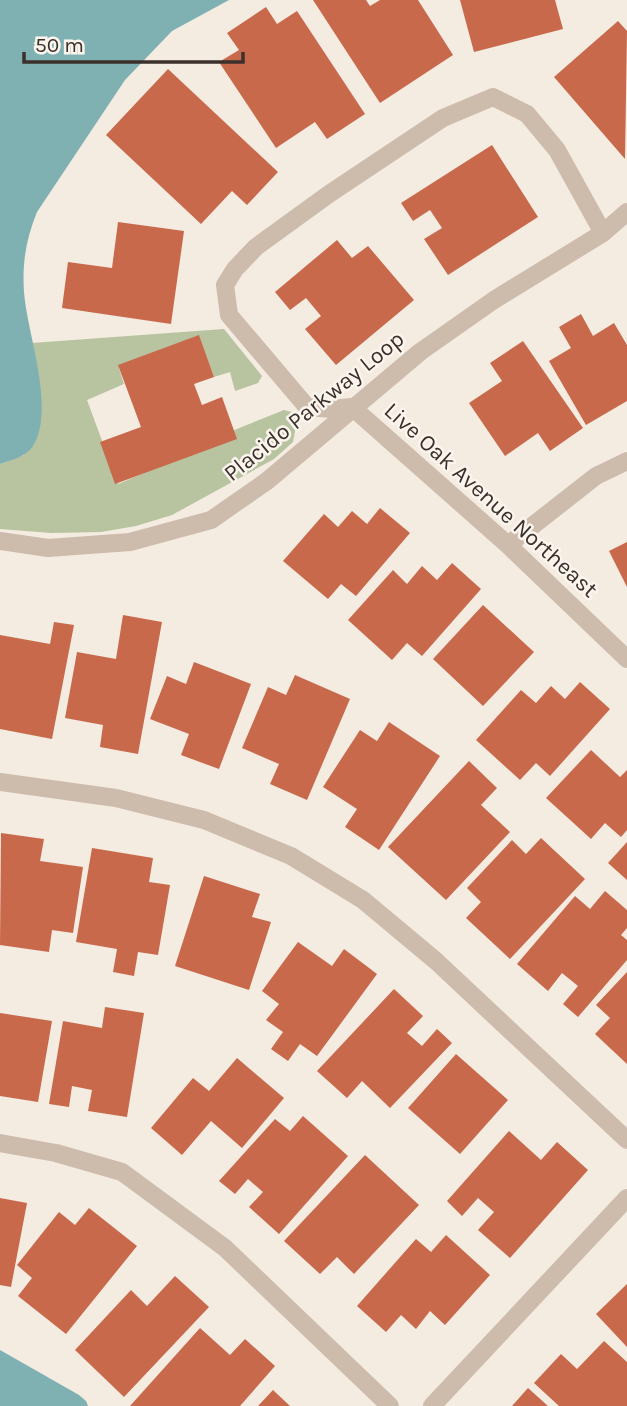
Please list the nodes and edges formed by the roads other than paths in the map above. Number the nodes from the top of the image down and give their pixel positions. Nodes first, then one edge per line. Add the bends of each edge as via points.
1 (627, 212) edge
2 (603, 233) junction
3 (352, 407) junction
4 (627, 461) edge
5 (0, 541) edge
6 (508, 545) junction
7 (627, 659) edge
8 (0, 782) edge
9 (627, 1140) edge
10 (0, 1143) edge
11 (627, 1198) edge
12 (390, 1406) edge
13 (432, 1406) edge

1 - 2 street, Placido Parkway Loop
2 - 3 street, Placido Parkway Loop via 441,337
2 - 3 street via 557,150 527,114 493,97 443,118 329,194 256,247 225,285 229,315 307,407
3 - 5 street, Placido Parkway Loop via 267,481 211,520 130,542 48,548
3 - 6 street, Live Oak Avenue Northeast
4 - 6 street via 596,476
6 - 7 street, Live Oak Avenue Northeast
8 - 9 street via 116,798 204,820 291,856 363,900
10 - 12 street via 122,1172 225,1248
11 - 13 street

